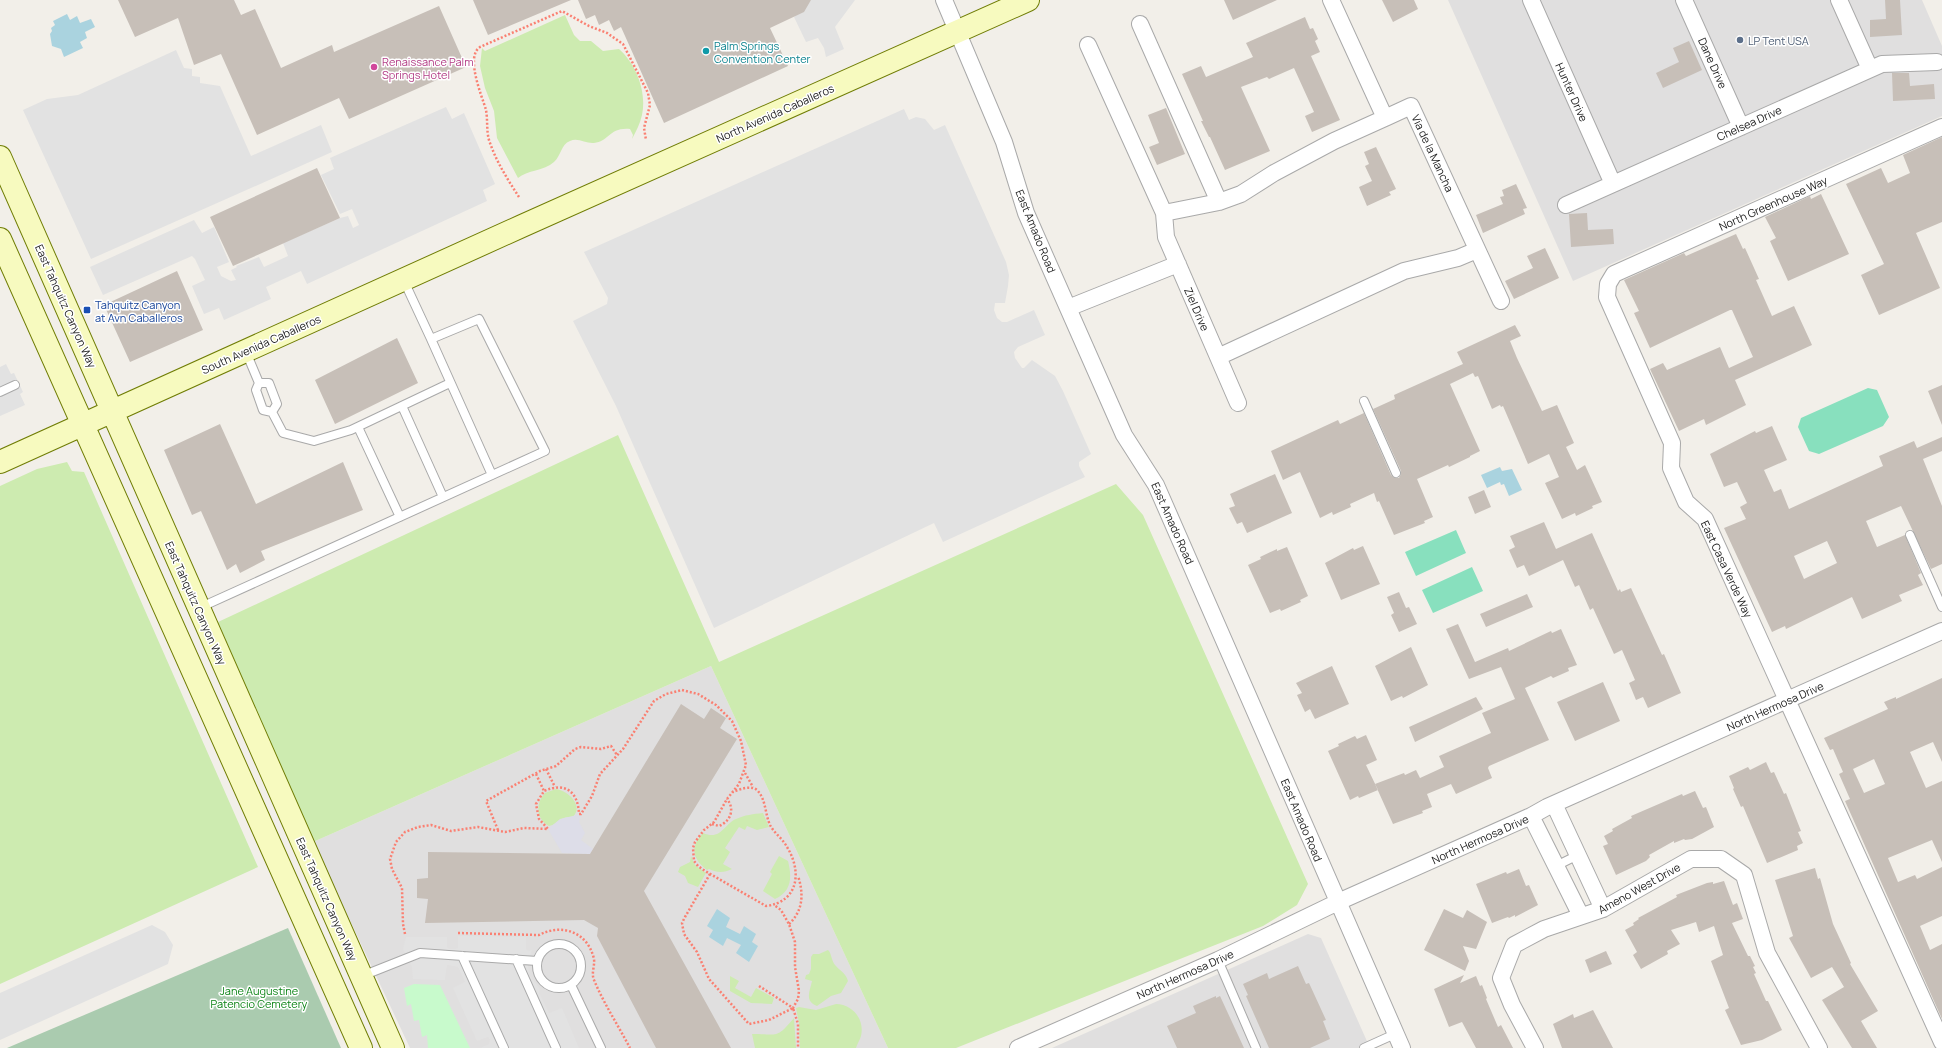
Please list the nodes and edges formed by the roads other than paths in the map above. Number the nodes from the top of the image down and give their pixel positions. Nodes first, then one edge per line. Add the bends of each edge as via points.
1 (944, 0) edge
2 (1028, 0) edge
3 (1331, 0) edge
4 (1531, 0) edge
5 (1684, 0) edge
6 (1839, 0) edge
7 (1140, 24) dead end
8 (958, 31) junction
9 (1088, 45) dead end
10 (1937, 62) dead end
11 (1870, 69) junction
12 (1385, 118) junction
13 (1741, 127) junction
14 (1942, 127) edge
15 (0, 158) edge
16 (1613, 184) junction
17 (1219, 202) junction
18 (1566, 205) dead end
19 (1164, 213) junction
20 (522, 226) joint
21 (0, 239) edge
22 (1477, 250) junction
23 (1178, 264) junction
24 (404, 279) junction
25 (1608, 284) joint
26 (1501, 301) dead end
27 (1068, 308) junction
28 (431, 339) junction
29 (246, 351) junction
30 (1218, 358) junction
31 (259, 383) junction
32 (450, 383) junction
33 (15, 385) dead end
34 (0, 392) edge
35 (1364, 401) dead end
36 (1238, 403) dead end
37 (402, 406) junction
38 (112, 411) junction
39 (272, 412) junction
40 (84, 424) junction
41 (358, 427) junction
42 (0, 460) edge
43 (1396, 473) dead end
44 (492, 475) junction
45 (444, 497) junction
46 (400, 517) junction
47 (1910, 536) dead end
48 (1942, 607) edge
49 (198, 608) junction
50 (1942, 631) edge
51 (1788, 701) junction
52 (1554, 804) junction
53 (1532, 816) junction
54 (1578, 855) junction
55 (1556, 866) junction
56 (1338, 902) junction
57 (1603, 909) junction
58 (1581, 916) junction
59 (462, 956) junction
60 (516, 959) junction
61 (1218, 960) junction
62 (537, 961) junction
63 (361, 976) junction
64 (571, 984) junction
65 (1398, 1041) edge
66 (1942, 1042) edge
67 (1040, 1044) edge
68 (361, 1048) edge
69 (393, 1048) edge
70 (504, 1048) edge
71 (556, 1048) edge
72 (601, 1048) edge
73 (1018, 1048) edge
74 (1256, 1048) edge
75 (1364, 1048) edge
76 (1535, 1048) edge
77 (1819, 1048) edge

1 - 8 street, East Amado Road
2 - 8 main road, North Avenida Caballeros
3 - 12 street
4 - 16 street, Hunter Drive
5 - 13 street, Dane Drive
6 - 11 street
7 - 17 street
8 - 20 main road, North Avenida Caballeros
8 - 27 street, East Amado Road via 1004,142 1026,213
9 - 19 street, Ziel Drive
10 - 11 street, Chelsea Drive via 1889,63
11 - 13 street, Chelsea Drive
12 - 17 street via 1274,173 1241,194
12 - 22 street, Via de la Mancha via 1411,106
13 - 16 street, Chelsea Drive
14 - 25 street, North Greenhouse Way via 1614,274
15 - 38 main road, East Tahquitz Canyon Way
16 - 18 street, Chelsea Drive
17 - 19 street
19 - 23 street, Ziel Drive via 1166,238
20 - 24 main road, South Avenida Caballeros
21 - 40 main road
22 - 26 street, Via de la Mancha
22 - 30 street via 1458,258 1404,272
23 - 27 street
23 - 30 street, Ziel Drive
24 - 28 lane
24 - 29 main road, South Avenida Caballeros
25 - 51 street, East Casa Verde Way via 1608,297 1672,443 1671,468 1686,502 1705,519
27 - 56 street, East Amado Road via 1124,435 1159,489
28 - 32 lane
28 - 44 lane via 479,319 545,451
29 - 31 lane
29 - 38 main road, South Avenida Caballeros
30 - 36 street, Ziel Drive
31 - 39 lane via 256,390 263,410
31 - 39 lane via 268,383 277,404
32 - 37 lane
32 - 44 lane
33 - 34 lane
35 - 43 lane
37 - 41 lane
37 - 45 lane
38 - 40 main road, South Avenida Caballeros
38 - 49 main road, East Tahquitz Canyon Way
39 - 41 lane via 283,433 314,441
40 - 42 main road, South Avenida Caballeros
40 - 68 main road
41 - 46 lane
44 - 45 lane
45 - 46 lane
46 - 49 lane
47 - 48 lane
49 - 63 main road, East Tahquitz Canyon Way
50 - 51 street, North Hermosa Drive
51 - 52 street, North Hermosa Drive
51 - 66 street, East Casa Verde Way
52 - 53 street, North Hermosa Drive
52 - 54 street
53 - 55 street
53 - 56 street, North Hermosa Drive
54 - 55 lane
54 - 57 street
55 - 58 street
56 - 61 street, North Hermosa Drive
56 - 65 street, East Amado Road
57 - 58 street, Ameno West Drive
57 - 77 street, Ameno West Drive via 1691,859 1722,859 1744,876 1767,953
58 - 76 street, Ameno West Drive via 1544,929 1514,945 1501,978
59 - 60 lane
59 - 63 lane via 420,953
59 - 70 lane
60 - 62 lane
60 - 71 lane
61 - 67 street, North Hermosa Drive
61 - 74 lane
62 - 64 lane via 539,976 549,985 564,987
62 - 64 lane via 544,949 550,946 557,944 571,947 580,959 581,966 576,980
63 - 69 main road, East Tahquitz Canyon Way
64 - 72 lane
65 - 75 lane
67 - 73 street, North Hermosa Drive

